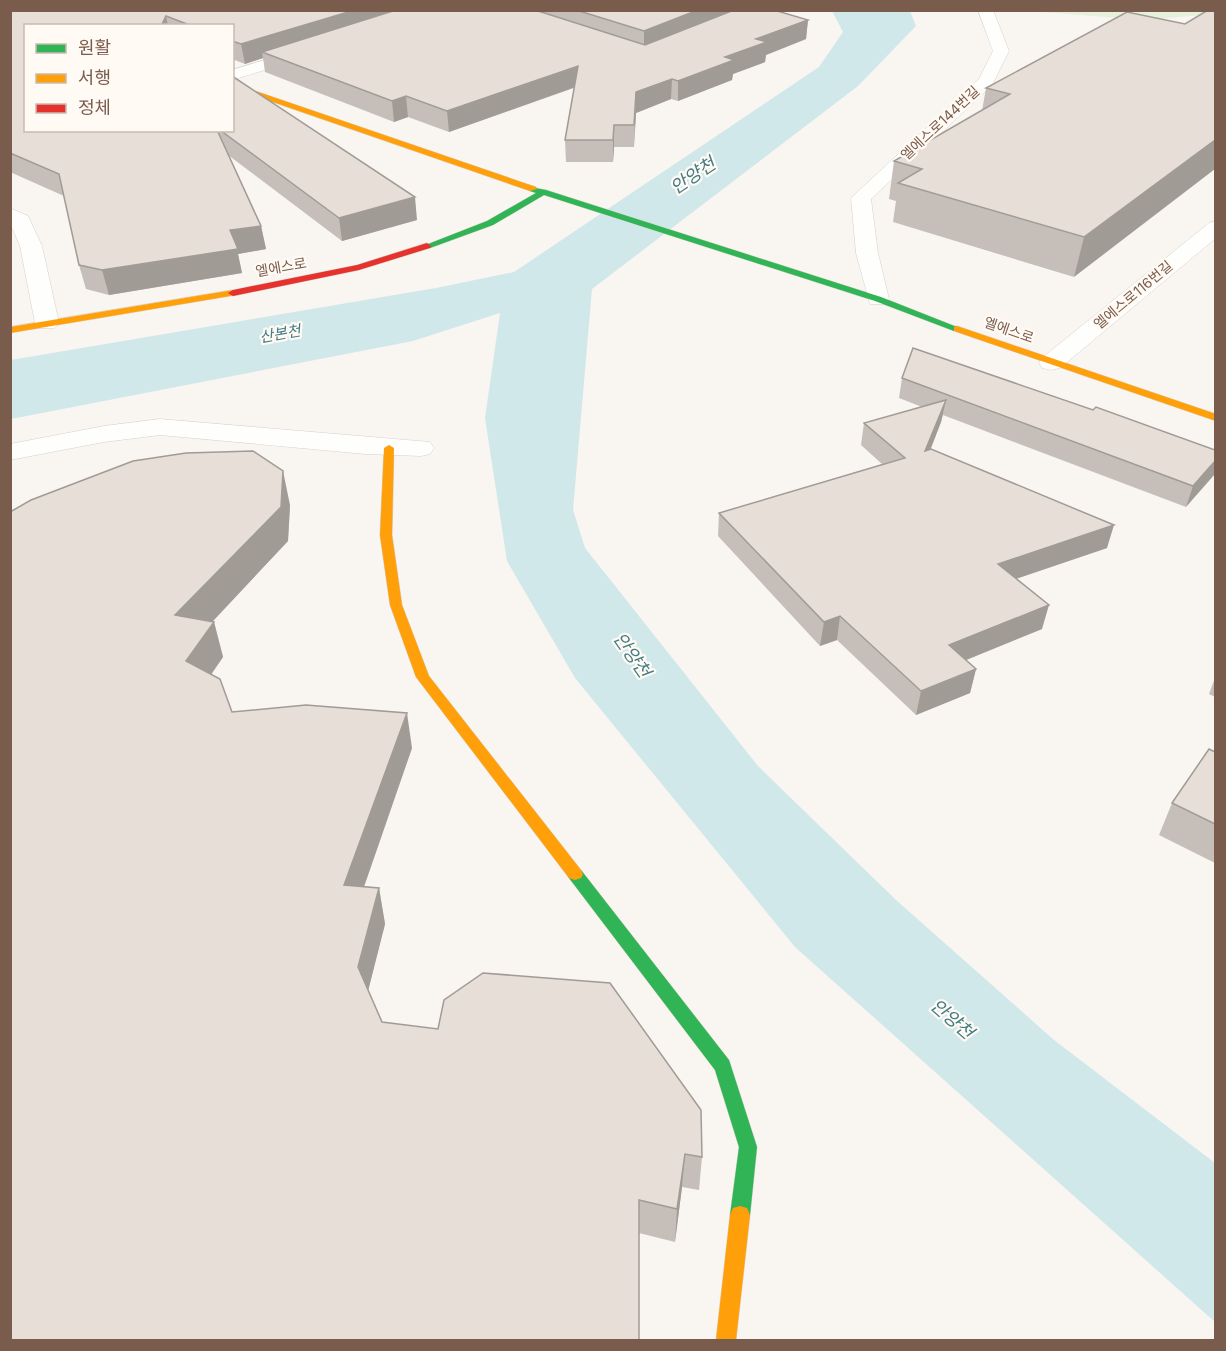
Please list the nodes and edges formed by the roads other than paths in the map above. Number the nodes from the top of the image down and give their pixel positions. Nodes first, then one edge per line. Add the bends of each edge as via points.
1 (985, 10) edge
2 (322, 48) edge
3 (234, 74) edge
4 (234, 86) edge
5 (543, 192) junction
6 (10, 214) edge
7 (1215, 227) edge
8 (878, 299) junction
9 (46, 323) junction
10 (10, 330) edge
11 (1052, 363) junction
12 (1215, 418) edge
13 (389, 448) junction
14 (421, 448) dead end
15 (10, 452) edge
16 (726, 1341) edge

1 - 8 street, 엘에스로144번길 via 1001,51 986,81 861,198 867,253
2 - 3 street
4 - 5 street
5 - 8 street, 엘에스로
5 - 9 street, 엘에스로 via 473,231 379,263 300,281
6 - 9 street via 21,220 31,246
7 - 11 street, 엘에스로116번길
8 - 11 street, 엘에스로
9 - 10 street, 엘에스로
11 - 12 street, 엘에스로
13 - 14 street
13 - 15 street via 160,427
13 - 16 street via 386,535 396,605 423,677 723,1066 748,1147

